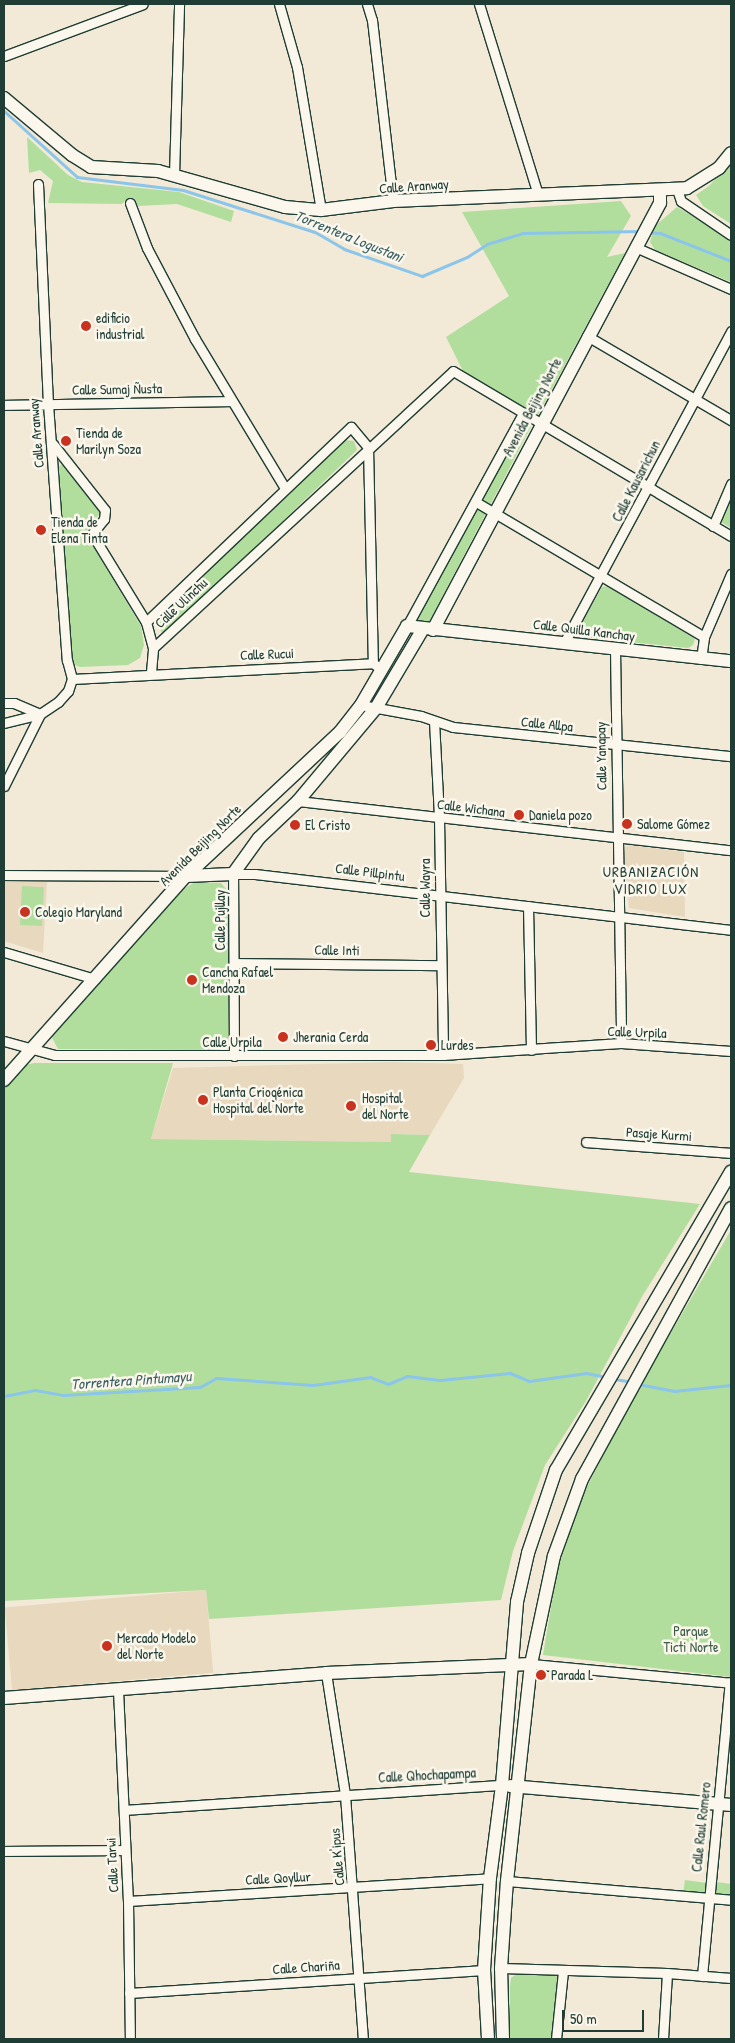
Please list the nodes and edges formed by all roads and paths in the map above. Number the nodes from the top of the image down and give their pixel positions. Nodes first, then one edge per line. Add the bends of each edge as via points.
1 (143, 4) edge
2 (179, 4) edge
3 (280, 4) edge
4 (367, 4) edge
5 (479, 4) edge
6 (4, 56) edge
7 (4, 98) edge
8 (731, 153) edge
9 (174, 175) junction
10 (38, 184) dead end
11 (677, 189) junction
12 (660, 190) junction
13 (538, 195) junction
14 (393, 201) junction
15 (130, 203) dead end
16 (321, 210) junction
17 (731, 235) edge
18 (641, 237) junction
19 (731, 289) edge
20 (731, 331) edge
21 (587, 336) junction
22 (694, 398) junction
23 (230, 401) junction
24 (48, 404) junction
25 (4, 406) edge
26 (522, 415) junction
27 (731, 420) edge
28 (539, 425) junction
29 (53, 444) junction
30 (368, 447) junction
31 (731, 484) edge
32 (648, 487) junction
33 (286, 488) junction
34 (476, 502) junction
35 (493, 512) junction
36 (713, 526) junction
37 (731, 536) edge
38 (731, 574) edge
39 (601, 577) junction
40 (146, 622) junction
41 (407, 626) junction
42 (428, 629) junction
43 (704, 637) junction
44 (564, 643) junction
45 (153, 648) junction
46 (614, 649) junction
47 (701, 659) junction
48 (731, 661) edge
49 (378, 667) junction
50 (152, 672) junction
51 (72, 678) junction
52 (4, 703) edge
53 (361, 705) junction
54 (376, 708) junction
55 (40, 714) junction
56 (434, 721) junction
57 (4, 723) edge
58 (614, 745) junction
59 (731, 756) edge
60 (4, 786) edge
61 (298, 801) junction
62 (439, 818) junction
63 (617, 838) junction
64 (731, 850) edge
65 (234, 874) junction
66 (4, 875) edge
67 (186, 876) junction
68 (438, 895) junction
69 (528, 906) junction
70 (618, 918) junction
71 (731, 930) edge
72 (4, 952) edge
73 (234, 963) junction
74 (439, 965) junction
75 (95, 979) junction
76 (4, 1041) edge
77 (621, 1043) junction
78 (531, 1050) junction
79 (31, 1051) junction
80 (731, 1051) edge
81 (234, 1056) junction
82 (443, 1056) junction
83 (4, 1080) edge
84 (586, 1142) dead end
85 (731, 1153) edge
86 (731, 1172) edge
87 (730, 1213) edge
88 (511, 1662) junction
89 (531, 1664) junction
90 (326, 1673) junction
91 (730, 1683) edge
92 (118, 1690) junction
93 (4, 1698) edge
94 (502, 1786) junction
95 (518, 1786) junction
96 (345, 1795) junction
97 (725, 1805) edge
98 (124, 1810) junction
99 (124, 1850) junction
100 (4, 1851) edge
101 (490, 1878) junction
102 (507, 1881) junction
103 (354, 1888) junction
104 (707, 1898) junction
105 (731, 1900) edge
106 (128, 1901) junction
107 (501, 1968) junction
108 (484, 1970) junction
109 (563, 1971) junction
110 (667, 1973) junction
111 (702, 1976) junction
112 (359, 1977) junction
113 (731, 1978) edge
114 (129, 1993) junction
115 (130, 2039) edge
116 (363, 2039) edge
117 (488, 2039) edge
118 (503, 2039) edge
119 (556, 2039) edge
120 (663, 2039) edge

1 - 6 street
2 - 9 street
3 - 16 street via 297,67
4 - 14 street via 372,20
5 - 13 street
7 - 9 street, Calle Aranway via 91,167
8 - 11 street, Calle Aranway via 703,181
9 - 16 street, Calle Aranway via 285,207
10 - 24 street, Calle Aranway
11 - 12 street, Calle Aranway
11 - 17 street via 680,201
12 - 13 street, Calle Aranway
12 - 18 street, Avenida Beijing Norte via 660,203
13 - 14 street, Calle Aranway
14 - 16 street, Calle Aranway
15 - 23 street via 147,248
18 - 19 street
18 - 21 street, Avenida Beijing Norte
20 - 22 street, Calle Kausarichun
21 - 22 street
21 - 28 street, Avenida Beijing Norte
22 - 27 street
22 - 32 street, Calle Kausarichun
23 - 24 street, Calle Sumaj Ñusta
23 - 33 street
24 - 25 street, Calle Sumaj Ñusta
24 - 29 street, Calle Aranway
26 - 28 street
26 - 30 street, Calle Ulinchu via 453,371
26 - 34 street, Avenida Beijing Norte
28 - 32 street
28 - 35 street, Avenida Beijing Norte
29 - 40 street via 105,510 104,518 92,534
29 - 51 street, Calle Aranway via 67,660
30 - 33 street via 351,427
30 - 45 street, Calle Ulinchu
30 - 49 street
31 - 36 street
32 - 36 street
32 - 39 street, Calle Kausarichun
33 - 40 street
34 - 35 street
34 - 41 street, Avenida Beijing Norte
35 - 39 street
35 - 42 street, Avenida Beijing Norte
36 - 37 street
38 - 43 street
39 - 43 street
39 - 44 street, Calle Kausarichun
40 - 45 street
41 - 42 street
41 - 49 street, Avenida Beijing Norte
42 - 44 street, Calle Quilla Kanchay
42 - 54 street, Avenida Beijing Norte
43 - 47 street
44 - 46 street, Calle Quilla Kanchay
45 - 50 street, Calle Ulinchu
46 - 47 street, Calle Quilla Kanchay
46 - 58 street, Calle Yanapay
47 - 48 street, Calle Quilla Kanchay
49 - 50 street, Calle Rucui
49 - 53 street, Avenida Beijing Norte
50 - 51 street
51 - 55 street via 68,690 58,702
52 - 55 street via 14,703
53 - 54 street, Calle Allpa
53 - 67 street, Avenida Beijing Norte via 340,732
54 - 56 street, Calle Allpa
54 - 61 street, Avenida Beijing Norte
55 - 57 street
55 - 60 street
56 - 58 street, Calle Allpa via 453,727
56 - 62 street, Calle Wayra
58 - 59 street, Calle Allpa
58 - 63 street, Calle Yanapay
61 - 62 street, Calle Wichana
61 - 65 street, Avenida Beijing Norte via 259,838
62 - 63 street, Calle Wichana
62 - 68 street, Calle Wayra
63 - 64 street, Calle Wichana
63 - 70 street, Calle Yanapay
65 - 67 street, Calle Pillpintu
65 - 68 street, Calle Pillpintu
65 - 73 street, Calle Pujllay
66 - 67 street, Calle Pillpintu
67 - 75 street, Avenida Beijing Norte
68 - 69 street, Calle Pillpintu
68 - 74 street, Calle Wayra
69 - 70 street, Calle Pillpintu
69 - 78 street
70 - 71 street, Calle Pillpintu
70 - 77 street, Calle Yanapay
72 - 75 street
73 - 74 street, Calle Inti
73 - 81 street, Calle Pujllay
74 - 82 street, Calle Wayra
75 - 79 street, Avenida Beijing Norte
76 - 79 street, Calle Urpila
77 - 78 street, Calle Urpila
77 - 80 street, Calle Urpila
78 - 82 street, Calle Urpila
79 - 81 street, Calle Urpila via 55,1055
79 - 83 street, Avenida Beijing Norte
81 - 82 street, Calle Urpila
84 - 85 street, Pasaje Kurmi
86 - 88 street via 556,1470 541,1511 517,1602
87 - 89 street via 642,1364 582,1479 545,1590
88 - 89 street
88 - 90 street
88 - 94 street
89 - 91 street
89 - 95 street
90 - 92 street
90 - 96 street, Calle K'ipus
91 - 97 street, Calle Raul Romero
92 - 93 street
92 - 98 street, Calle Tarwi
94 - 95 street, Calle Qhochapampa
94 - 96 street, Calle Qhochapampa
94 - 101 street
95 - 97 street, Calle Qhochapampa
95 - 102 street
96 - 98 street, Calle Qhochapampa
96 - 103 street, Calle K'ipus
97 - 104 street, Calle Raul Romero
98 - 99 street, Calle Tarwi
99 - 100 street
99 - 106 street, Calle Tarwi
101 - 103 street, Calle Qoyllur
101 - 108 street
102 - 104 street
102 - 107 street
103 - 106 street, Calle Qoyllur
103 - 112 street, Calle K'ipus
104 - 105 street
104 - 111 street, Calle Raul Romero
106 - 114 street, Calle Tarwi
107 - 109 street
107 - 118 street
108 - 112 street, Calle Chariña
108 - 117 street
109 - 110 street
109 - 119 street
110 - 111 street
110 - 120 street
111 - 113 street
112 - 114 street, Calle Chariña
112 - 116 street, Calle K'ipus
114 - 115 street, Calle Tarwi

